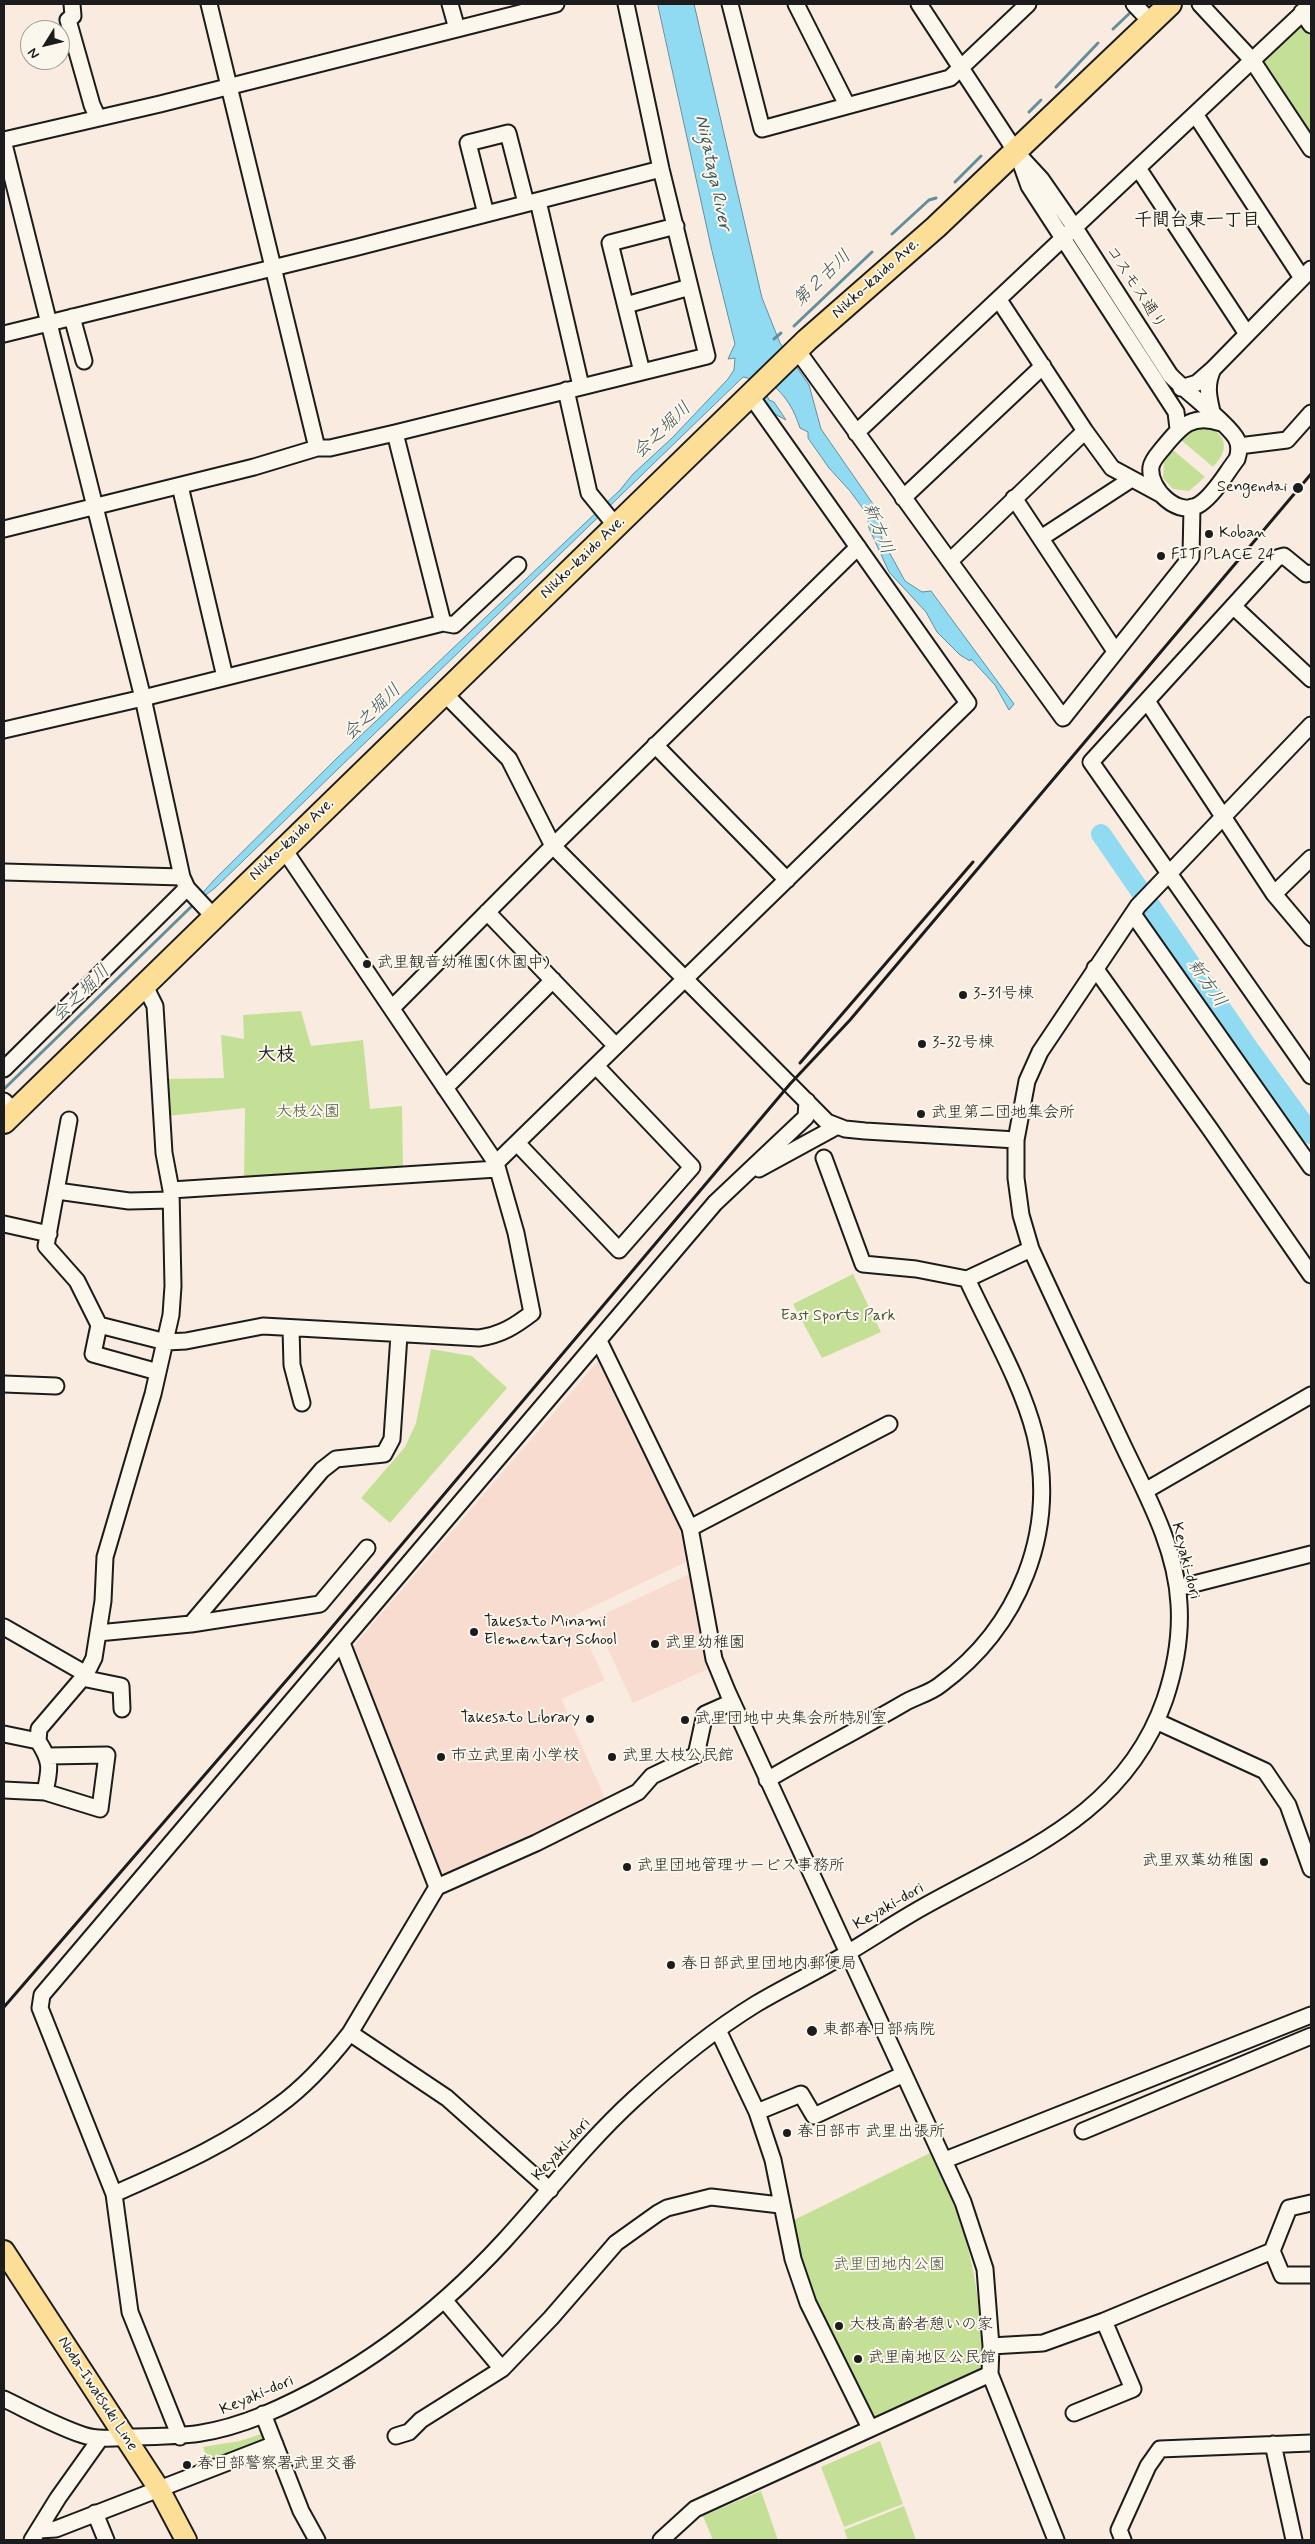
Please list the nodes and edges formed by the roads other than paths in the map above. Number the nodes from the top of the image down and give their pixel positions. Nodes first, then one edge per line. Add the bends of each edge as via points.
1 (72, 4) edge
2 (209, 4) edge
3 (450, 4) edge
4 (556, 4) edge
5 (626, 4) edge
6 (730, 4) edge
7 (796, 4) edge
8 (919, 4) edge
9 (1027, 4) edge
10 (1134, 4) edge
11 (1170, 4) edge
12 (1200, 4) edge
13 (1308, 14) edge
14 (1151, 22) junction
15 (457, 29) junction
16 (1252, 60) junction
17 (960, 68) junction
18 (229, 86) junction
19 (847, 105) junction
20 (1195, 114) junction
21 (98, 118) junction
22 (4, 142) edge
23 (1311, 149) edge
24 (1016, 152) junction
25 (1138, 168) junction
26 (661, 169) junction
27 (532, 202) junction
28 (486, 214) junction
29 (676, 226) junction
30 (1070, 234) junction
31 (272, 267) junction
32 (1307, 274) edge
33 (690, 287) junction
34 (999, 300) junction
35 (626, 305) junction
36 (72, 316) junction
37 (49, 322) junction
38 (4, 334) edge
39 (1247, 334) junction
40 (795, 352) junction
41 (84, 361) dead end
42 (1043, 366) junction
43 (1213, 369) junction
44 (642, 372) junction
45 (573, 388) junction
46 (1181, 388) junction
47 (753, 395) junction
48 (1311, 413) edge
49 (1217, 420) junction
50 (1178, 430) junction
51 (1085, 432) junction
52 (395, 433) junction
53 (856, 433) junction
54 (1236, 440) junction
55 (317, 448) junction
56 (1130, 480) junction
57 (180, 486) junction
58 (1162, 495) junction
59 (903, 498) junction
60 (1014, 498) junction
61 (96, 507) junction
62 (1192, 507) junction
63 (605, 514) junction
64 (4, 529) edge
65 (1040, 538) junction
66 (858, 547) junction
67 (950, 561) junction
68 (518, 565) dead end
69 (1311, 573) edge
70 (1234, 606) junction
71 (442, 623) junction
72 (1115, 651) junction
73 (225, 677) junction
74 (1311, 679) edge
75 (444, 693) junction
76 (142, 698) junction
77 (1146, 701) junction
78 (1311, 725) edge
79 (4, 730) edge
80 (655, 745) junction
81 (1222, 817) junction
82 (553, 846) junction
83 (283, 848) junction
84 (1311, 858) edge
85 (1170, 871) junction
86 (4, 872) edge
87 (786, 880) junction
88 (186, 885) junction
89 (1274, 894) junction
90 (1136, 910) junction
91 (209, 912) junction
92 (487, 912) junction
93 (1311, 938) edge
94 (1094, 968) junction
95 (553, 980) junction
96 (684, 980) junction
97 (144, 984) junction
98 (392, 1008) junction
99 (616, 1046) junction
100 (596, 1066) junction
101 (4, 1070) edge
102 (1311, 1076) edge
103 (445, 1088) junction
104 (807, 1101) junction
105 (7, 1109) edge
106 (69, 1120) dead end
107 (836, 1127) junction
108 (1016, 1140) junction
109 (517, 1143) junction
110 (824, 1158) dead end
111 (497, 1166) junction
112 (1311, 1167) edge
113 (736, 1182) junction
114 (57, 1191) junction
115 (171, 1195) junction
116 (4, 1224) edge
117 (49, 1234) junction
118 (1031, 1249) junction
119 (1311, 1275) edge
120 (967, 1279) junction
121 (99, 1325) junction
122 (291, 1328) junction
123 (399, 1335) junction
124 (599, 1341) junction
125 (166, 1342) junction
126 (158, 1372) junction
127 (4, 1384) edge
128 (56, 1386) dead end
129 (1311, 1395) edge
130 (302, 1403) dead end
131 (889, 1424) dead end
132 (1145, 1491) junction
133 (690, 1528) junction
134 (367, 1548) dead end
135 (1311, 1554) edge
136 (1178, 1588) junction
137 (192, 1624) junction
138 (4, 1627) edge
139 (98, 1633) junction
140 (342, 1643) junction
141 (84, 1676) junction
142 (732, 1702) junction
143 (122, 1709) dead end
144 (1156, 1721) junction
145 (4, 1734) edge
146 (38, 1741) junction
147 (48, 1756) junction
148 (767, 1780) junction
149 (4, 1790) edge
150 (45, 1792) junction
151 (1311, 1869) edge
152 (437, 1887) junction
153 (848, 1953) junction
154 (1311, 2015) edge
155 (718, 2030) junction
156 (350, 2033) junction
157 (1310, 2040) edge
158 (904, 2074) junction
159 (757, 2112) junction
160 (1083, 2131) dead end
161 (945, 2160) junction
162 (550, 2190) junction
163 (114, 2194) junction
164 (1311, 2203) edge
165 (780, 2205) junction
166 (4, 2250) edge
167 (1272, 2251) junction
168 (1311, 2276) edge
169 (445, 2301) junction
170 (1104, 2321) junction
171 (991, 2346) junction
172 (502, 2369) junction
173 (990, 2374) junction
174 (4, 2399) edge
175 (1074, 2413) dead end
176 (263, 2414) junction
177 (870, 2428) junction
178 (396, 2436) dead end
179 (180, 2437) junction
180 (126, 2438) junction
181 (100, 2439) junction
182 (1311, 2443) edge
183 (275, 2444) junction
184 (1273, 2444) junction
185 (159, 2489) junction
186 (95, 2513) junction
187 (35, 2535) edge
188 (106, 2540) edge
189 (186, 2540) edge
190 (317, 2540) edge
191 (661, 2540) edge
192 (1056, 2540) edge
193 (1123, 2540) edge
194 (1294, 2540) edge

1 - 21 street via 73,16 68,20
2 - 18 street
3 - 15 street
4 - 15 street
5 - 26 street
6 - 19 street via 762,129
7 - 19 street
8 - 17 street, コスモス通り
9 - 17 street
10 - 14 street
11 - 14 highway, Nikko-kaido Ave.
12 - 16 street
13 - 16 street
14 - 24 highway, Nikko-kaido Ave.
15 - 18 street
16 - 20 street
16 - 23 street
17 - 19 street via 950,78
17 - 24 street, コスモス通り
18 - 21 street
18 - 31 street
20 - 25 street
20 - 32 street
21 - 22 street
22 - 37 street
24 - 30 street, コスモス通り via 1029,186
24 - 40 highway, Nikko-kaido Ave.
25 - 30 street
25 - 39 street
26 - 27 street
26 - 29 street
27 - 28 street
27 - 28 street via 508,133 468,143
27 - 45 street
28 - 31 street
29 - 33 street
29 - 35 street via 610,243
30 - 34 street
30 - 46 street, コスモス通り
30 - 50 street, コスモス通り via 1176,412
31 - 36 street
31 - 55 street
32 - 39 street
33 - 35 street
33 - 44 street via 707,356
34 - 42 street
34 - 53 street
35 - 44 street
36 - 37 street
36 - 41 street
37 - 38 street
37 - 61 street
39 - 43 street
40 - 47 highway, Nikko-kaido Ave.
40 - 53 street
42 - 51 street
42 - 59 street
43 - 46 street via 1197,383
43 - 49 street via 1208,389
44 - 45 street
45 - 52 street
45 - 63 street via 589,494
46 - 49 street, コスモス通り
47 - 63 highway, Nikko-kaido Ave.
47 - 66 street
48 - 54 street via 1287,440
49 - 50 street via 1197,419
49 - 54 street, コスモス通り
50 - 58 street via 1151,466 1152,477
51 - 56 street via 1112,468
51 - 60 street
52 - 55 street
52 - 71 street
53 - 59 street
54 - 62 street via 1237,460 1202,503
55 - 57 street
56 - 58 street
56 - 65 street
57 - 61 street
57 - 73 street
58 - 62 street via 1179,506
59 - 67 street
60 - 65 street
60 - 67 street
61 - 64 street
61 - 76 street
62 - 72 street via 1191,557
63 - 75 highway, Nikko-kaido Ave.
65 - 72 street
66 - 80 street
66 - 87 street via 968,703
67 - 72 street via 1063,718
68 - 71 street via 462,619 454,625
69 - 70 street via 1306,574 1284,556 1276,558
70 - 74 street
70 - 77 street
71 - 73 street
73 - 76 street
75 - 82 street via 509,759
75 - 83 highway, Nikko-kaido Ave.
76 - 79 street
76 - 88 street
77 - 81 street
77 - 85 street via 1092,762
78 - 81 street, Keyaki-dori
80 - 82 street
80 - 87 street
81 - 85 street, Keyaki-dori
81 - 89 street
82 - 92 street
82 - 96 street
83 - 91 highway, Nikko-kaido Ave.
83 - 98 street
84 - 89 street
85 - 90 street, Keyaki-dori
85 - 102 street
86 - 88 street
87 - 96 street
88 - 91 street
88 - 101 street
89 - 93 street
90 - 94 street, Keyaki-dori
90 - 112 street
91 - 97 highway, Nikko-kaido Ave.
92 - 95 street
92 - 98 street
94 - 108 street, Keyaki-dori via 1040,1052 1027,1081
94 - 119 street
95 - 99 street
95 - 103 street
96 - 99 street
96 - 104 street
97 - 105 highway, Nikko-kaido Ave.
97 - 115 street via 155,1006 164,1153
98 - 103 street
99 - 100 street
100 - 109 street
100 - 109 street via 692,1167 619,1250
103 - 111 street
104 - 107 street
104 - 113 street via 806,1117
106 - 114 street
107 - 108 street
107 - 113 street
108 - 118 street, Keyaki-dori via 1017,1187
109 - 111 street
110 - 120 street via 863,1264
111 - 115 street
111 - 123 street via 516,1233 532,1313 494,1336
113 - 124 street
114 - 115 street via 129,1201
114 - 117 street
115 - 125 street via 173,1286
116 - 117 street
117 - 121 street via 46,1246 77,1280
118 - 120 street
118 - 132 street, Keyaki-dori
120 - 148 street via 1022,1395 1035,1436 1042,1480 1040,1517 1028,1571 1002,1623 971,1660 940,1686
121 - 125 street
121 - 126 street via 93,1354
122 - 123 street
122 - 125 street via 263,1326
122 - 130 street via 292,1365
123 - 137 street via 392,1439 384,1454 336,1459 322,1470
124 - 133 street
124 - 140 street
125 - 126 street
126 - 139 street via 105,1557
127 - 128 street
129 - 132 street
131 - 133 street
132 - 136 street, Keyaki-dori via 1167,1546
133 - 142 street via 714,1659
134 - 137 street via 320,1604
135 - 136 street
136 - 144 street, Keyaki-dori via 1180,1605 1175,1663
137 - 139 street
138 - 141 street
139 - 141 street via 94,1658
140 - 152 street
140 - 163 street via 42,1995 40,2008
141 - 143 street via 121,1686
141 - 146 street via 39,1729
142 - 148 street
142 - 152 street via 705,1714 696,1755 652,1776 638,1792 536,1843
144 - 151 street via 1265,1771 1288,1805
144 - 153 street, Keyaki-dori via 1116,1784 1076,1820
145 - 146 street
146 - 147 street
147 - 150 street via 50,1771
147 - 150 street via 107,1755 100,1809
148 - 153 street
149 - 150 street
152 - 156 street
153 - 155 street, Keyaki-dori via 755,2005
153 - 158 street
154 - 161 street
155 - 159 street
155 - 162 street, Keyaki-dori via 629,2103
156 - 162 street via 447,2098
156 - 163 street via 334,2054 277,2107 226,2140
157 - 160 street
158 - 159 street via 814,2116 801,2094
158 - 161 street
159 - 165 street via 772,2160
161 - 171 street via 985,2269
162 - 169 street, Keyaki-dori
163 - 179 street via 130,2312
164 - 167 street via 1289,2208
165 - 172 street via 711,2197 658,2213 616,2243
165 - 177 street via 808,2304
166 - 180 main road, Noda-Iwatsuki Line
167 - 168 street via 1282,2274
167 - 170 street
169 - 172 street
169 - 176 street, Keyaki-dori via 373,2356 316,2390
170 - 171 street via 1043,2343
170 - 175 street via 1133,2389
171 - 173 street
172 - 178 street via 421,2420 409,2432
173 - 177 street
173 - 192 street
174 - 181 street, Keyaki-dori via 82,2435
176 - 179 street, Keyaki-dori via 223,2430
176 - 183 street
177 - 191 street via 695,2509
179 - 180 street, Keyaki-dori
180 - 181 street, Keyaki-dori
180 - 185 main road, Noda-Iwatsuki Line
181 - 187 street
182 - 184 street
183 - 185 street
183 - 190 street via 301,2511
184 - 193 street via 1160,2449 1148,2466 1119,2530
184 - 194 street
185 - 186 street
185 - 189 main road, Noda-Iwatsuki Line
186 - 187 street
186 - 188 street

